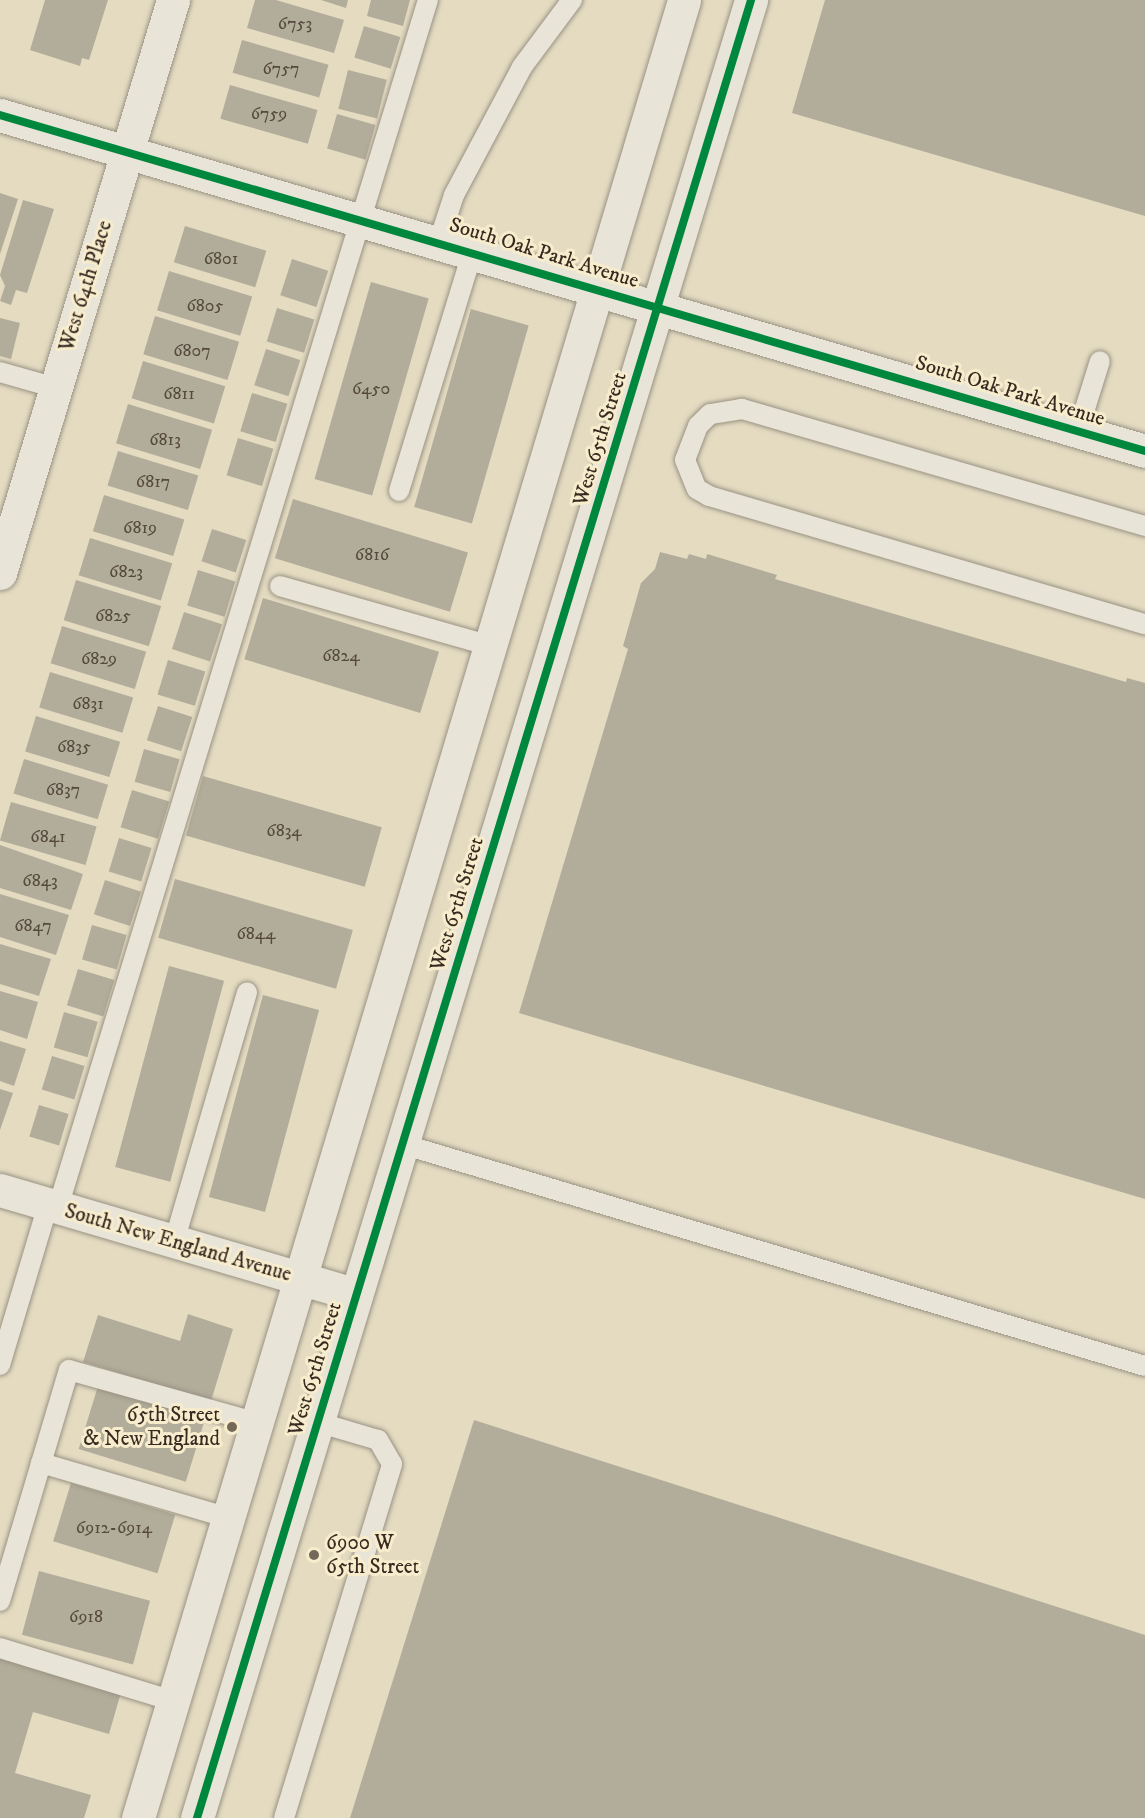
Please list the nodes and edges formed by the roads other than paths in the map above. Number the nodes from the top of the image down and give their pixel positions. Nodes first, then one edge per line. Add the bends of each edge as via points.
1 (173, 0) edge
2 (428, 0) edge
3 (572, 0) edge
4 (684, 0) edge
5 (751, 0) edge
6 (0, 115) edge
7 (127, 152) junction
8 (362, 218) junction
9 (439, 241) junction
10 (473, 251) junction
11 (597, 288) junction
12 (660, 307) junction
13 (1100, 361) dead end
14 (0, 372) edge
15 (56, 388) junction
16 (1078, 430) junction
17 (1145, 451) edge
18 (399, 491) dead end
19 (1145, 526) edge
20 (0, 573) edge
21 (280, 586) dead end
22 (1145, 624) edge
23 (490, 646) junction
24 (247, 992) dead end
25 (402, 1144) junction
26 (0, 1190) edge
27 (53, 1206) junction
28 (174, 1242) junction
29 (301, 1279) junction
30 (356, 1295) junction
31 (0, 1365) edge
32 (1145, 1366) edge
33 (317, 1422) junction
34 (257, 1423) junction
35 (41, 1463) junction
36 (229, 1518) junction
37 (0, 1601) edge
38 (0, 1648) edge
39 (173, 1701) junction
40 (138, 1818) edge
41 (197, 1818) edge
42 (284, 1818) edge

1 - 7 street, West 64th Place
2 - 8 lane
3 - 9 lane via 522,67 454,195
4 - 11 street, West 65th Street
5 - 12 street, West 65th Street
6 - 7 street, South Oak Park Avenue
7 - 8 street, South Oak Park Avenue
7 - 15 street, West 64th Place
8 - 9 street, South Oak Park Avenue
8 - 27 lane
9 - 10 street, South Oak Park Avenue
10 - 11 street, South Oak Park Avenue
10 - 18 lane
11 - 12 street, South Oak Park Avenue
11 - 23 street, West 65th Street
12 - 16 street, South Oak Park Avenue
12 - 25 street, West 65th Street
13 - 16 lane
14 - 15 lane
15 - 20 street, West 64th Place
16 - 17 street, South Oak Park Avenue
19 - 22 lane via 742,409 710,414 698,426 685,460 697,489 709,496
21 - 23 lane
23 - 29 street, West 65th Street
24 - 28 lane
25 - 30 street, West 65th Street
25 - 32 lane
26 - 27 street, South New England Avenue
27 - 28 street, South New England Avenue
27 - 31 lane
28 - 29 street, South New England Avenue
29 - 30 street, South New England Avenue
29 - 34 street, West 65th Street
30 - 33 street, West 65th Street
33 - 41 street, West 65th Street
33 - 42 lane via 378,1440 392,1464
34 - 35 lane via 69,1370
34 - 36 street, West 65th Street
35 - 36 lane
35 - 37 lane
36 - 39 street, West 65th Street
38 - 39 lane
39 - 40 street, West 65th Street

